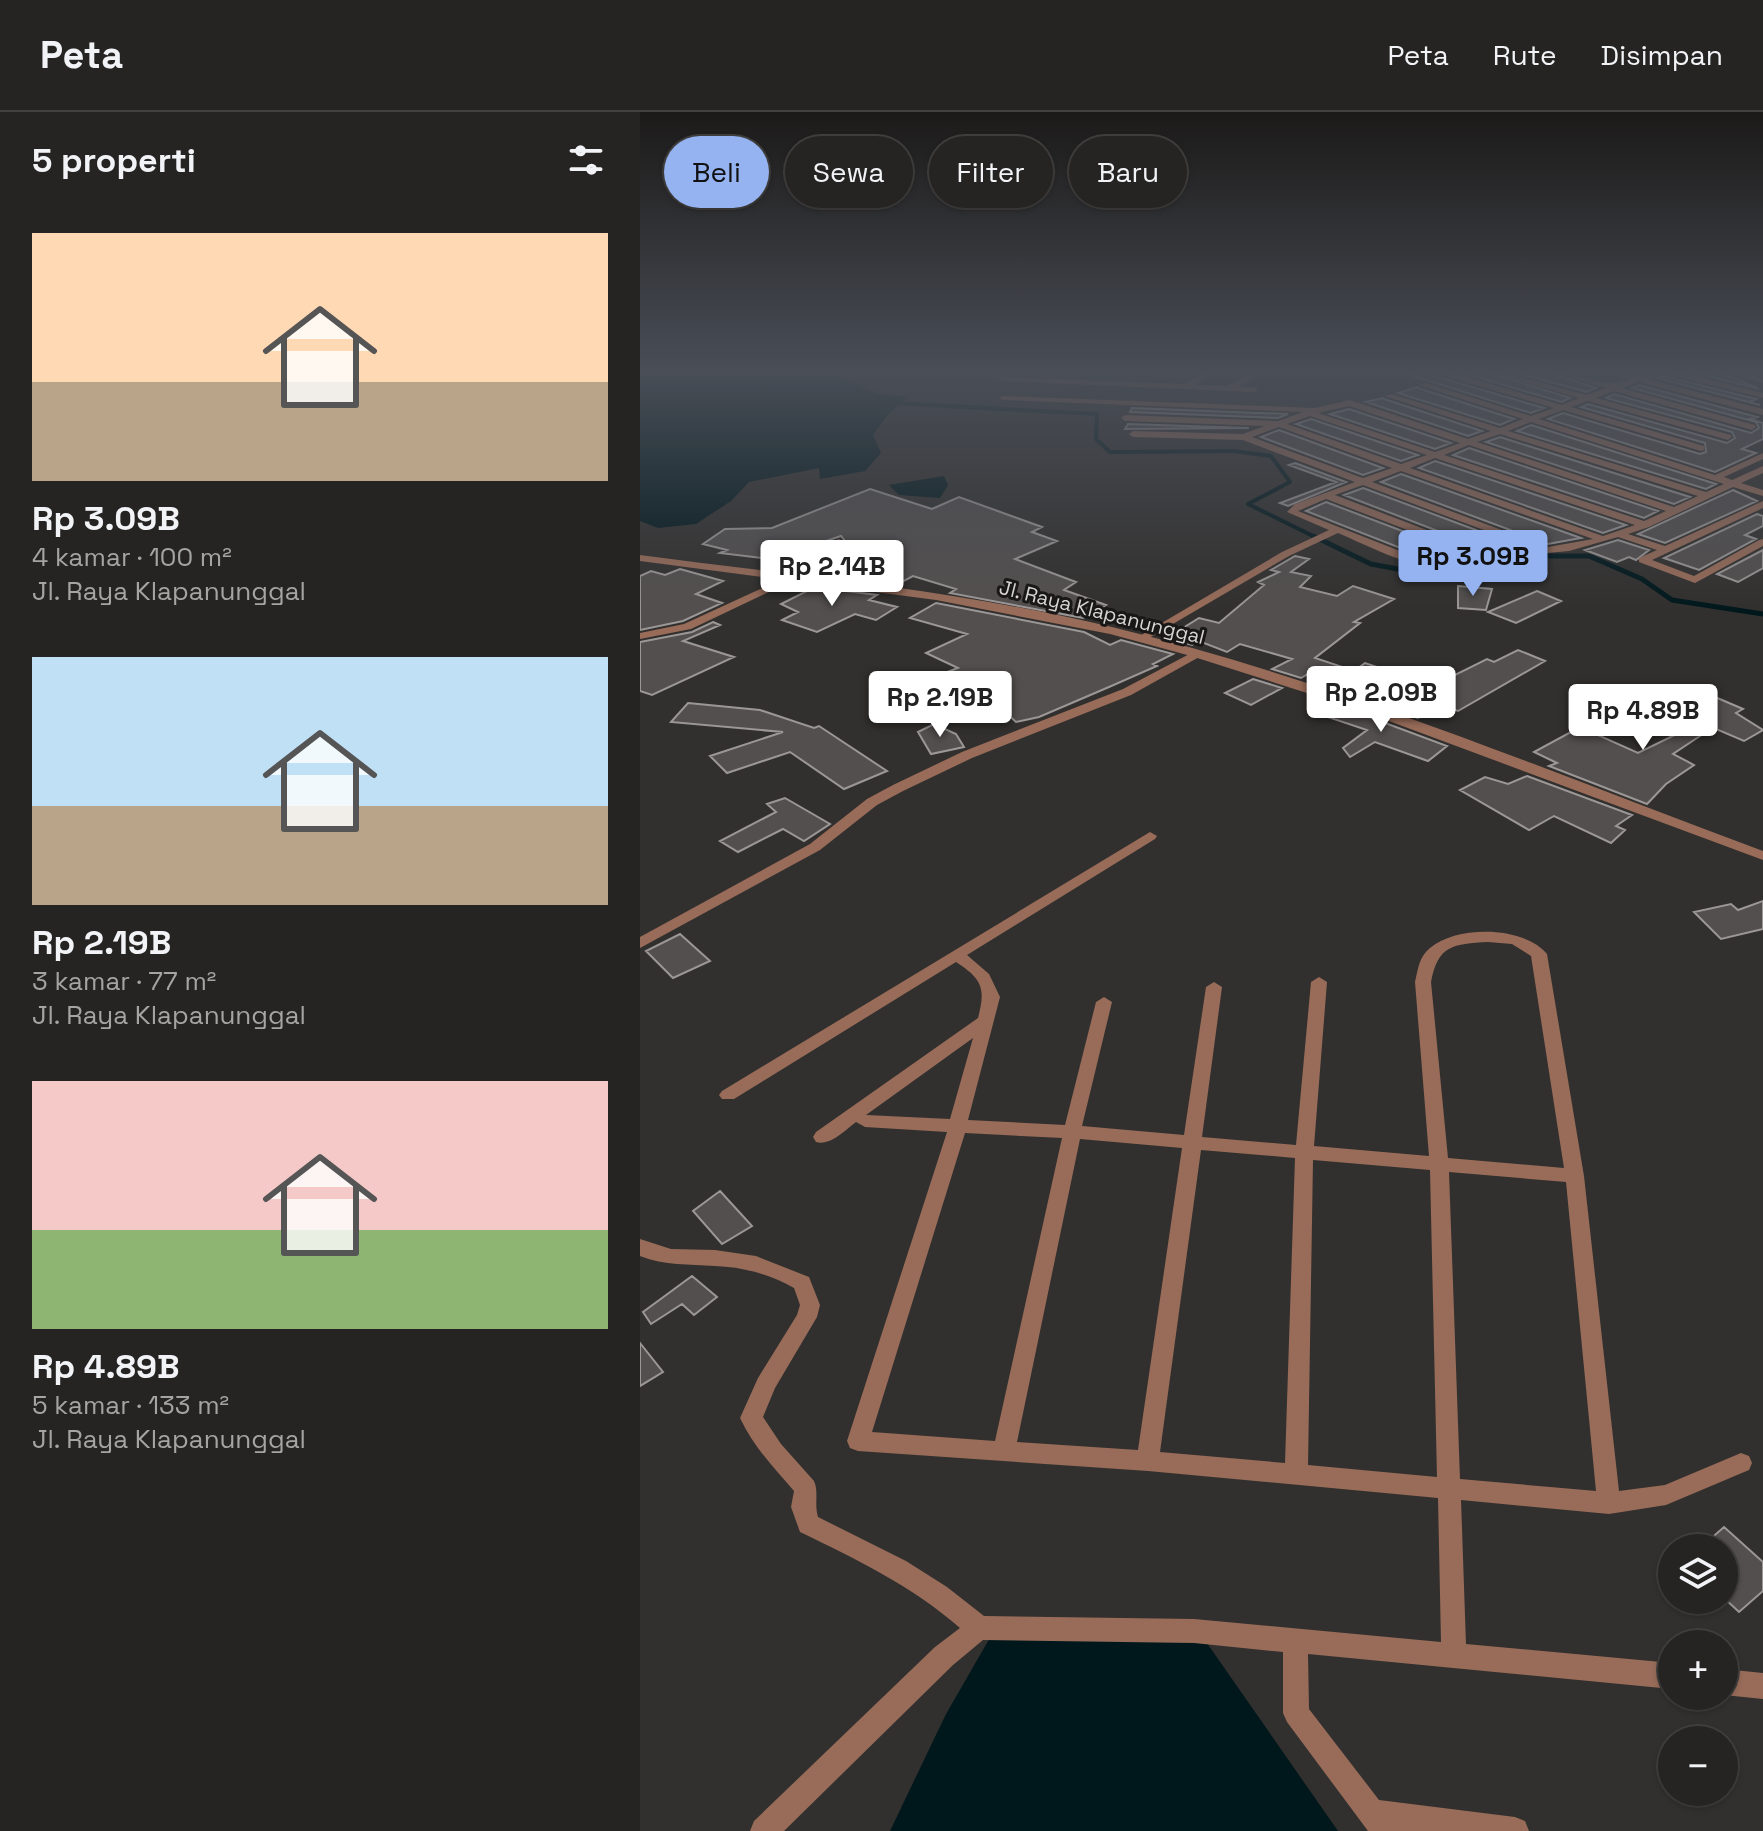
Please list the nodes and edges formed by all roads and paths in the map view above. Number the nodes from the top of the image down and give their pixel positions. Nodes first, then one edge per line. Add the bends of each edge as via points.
1 (1280, 450) edge
2 (1352, 450) edge
3 (1424, 450) edge
4 (1451, 450) edge
5 (1493, 450) edge
6 (1561, 450) edge
7 (1633, 450) edge
8 (1696, 450) edge
9 (1438, 455) junction
10 (1763, 456) edge
11 (1670, 462) junction
12 (1405, 469) junction
13 (1763, 469) edge
14 (1719, 476) junction
15 (1365, 482) junction
16 (1730, 484) junction
17 (1763, 493) edge
18 (1705, 495) junction
19 (1328, 496) junction
20 (1763, 504) edge
21 (1675, 511) junction
22 (1645, 525) junction
23 (1331, 532) junction
24 (1616, 533) junction
25 (1603, 539) junction
26 (839, 541) dead end
27 (1763, 542) edge
28 (1544, 549) junction
29 (1665, 549) junction
30 (1484, 556) junction
31 (640, 558) edge
32 (770, 575) junction
33 (795, 577) junction
34 (640, 636) edge
35 (1142, 639) junction
36 (1197, 654) junction
37 (1150, 836) dead end
38 (1763, 856) edge
39 (640, 943) edge
40 (955, 955) junction
41 (1319, 982) dead end
42 (1214, 987) dead end
43 (1104, 1002) dead end
44 (985, 1021) junction
45 (728, 1095) dead end
46 (865, 1121) dead end
47 (957, 1128) junction
48 (1072, 1132) junction
49 (822, 1137) dead end
50 (1190, 1143) junction
51 (1304, 1153) junction
52 (1439, 1165) junction
53 (1575, 1176) junction
54 (640, 1247) edge
55 (1004, 1453) junction
56 (1148, 1461) junction
57 (1741, 1463) dead end
58 (1296, 1474) junction
59 (1447, 1491) junction
60 (1609, 1503) junction
61 (979, 1628) junction
62 (1295, 1639) junction
63 (1454, 1653) junction
64 (1658, 1675) edge
65 (1738, 1683) edge
66 (1763, 1686) edge
67 (1378, 1822) edge
68 (764, 1831) edge
69 (1515, 1831) edge

1 - 15 street
2 - 12 street
3 - 9 street
4 - 9 street
5 - 21 street
6 - 18 street
7 - 11 street
8 - 11 street
9 - 12 street
9 - 22 street
10 - 14 street
11 - 14 street
12 - 15 street
12 - 25 street
13 - 16 street
14 - 16 street
15 - 19 street
15 - 28 street
16 - 17 street
16 - 18 street
18 - 21 street
19 - 23 street via 1292,512
19 - 30 street
20 - 29 street
21 - 22 street
22 - 24 street
23 - 30 street via 1427,565
23 - 35 street via 1298,545 1192,614
24 - 25 street
24 - 29 street
25 - 28 street via 1579,549
26 - 32 lane
27 - 29 street via 1695,580 1643,560
28 - 30 street
31 - 32 street, Jl. Raya Klapanunggal
32 - 33 street, Jl. Raya Klapanunggal
33 - 34 street via 687,627
33 - 35 street, Jl. Raya Klapanunggal via 990,605
35 - 36 street, Jl. Raya Klapanunggal
36 - 38 street, Jl. Raya Klapanunggal via 1371,711
36 - 39 street via 1127,692 898,788 815,847
37 - 40 street
40 - 44 street via 990,986
40 - 45 street
41 - 51 street
42 - 50 street
43 - 48 street
44 - 47 street
44 - 49 street
46 - 47 street
47 - 48 street
47 - 55 street via 858,1441
48 - 50 street
48 - 55 street
50 - 51 street
50 - 56 street
51 - 52 street
51 - 58 street
52 - 53 street
52 - 53 street via 1423,982 1427,959 1454,941 1502,938 1526,943 1539,954
52 - 59 street
53 - 60 street
54 - 61 street via 674,1258 725,1258 777,1269 802,1283 810,1305 807,1317 751,1418 806,1488 803,1507 808,1524 903,1569
55 - 56 street
56 - 58 street
57 - 60 street via 1666,1495
58 - 59 street
59 - 60 street
59 - 63 street
61 - 62 street via 1194,1631
61 - 68 street
62 - 63 street
62 - 67 street via 1296,1713
63 - 64 street
65 - 66 street
67 - 69 street

